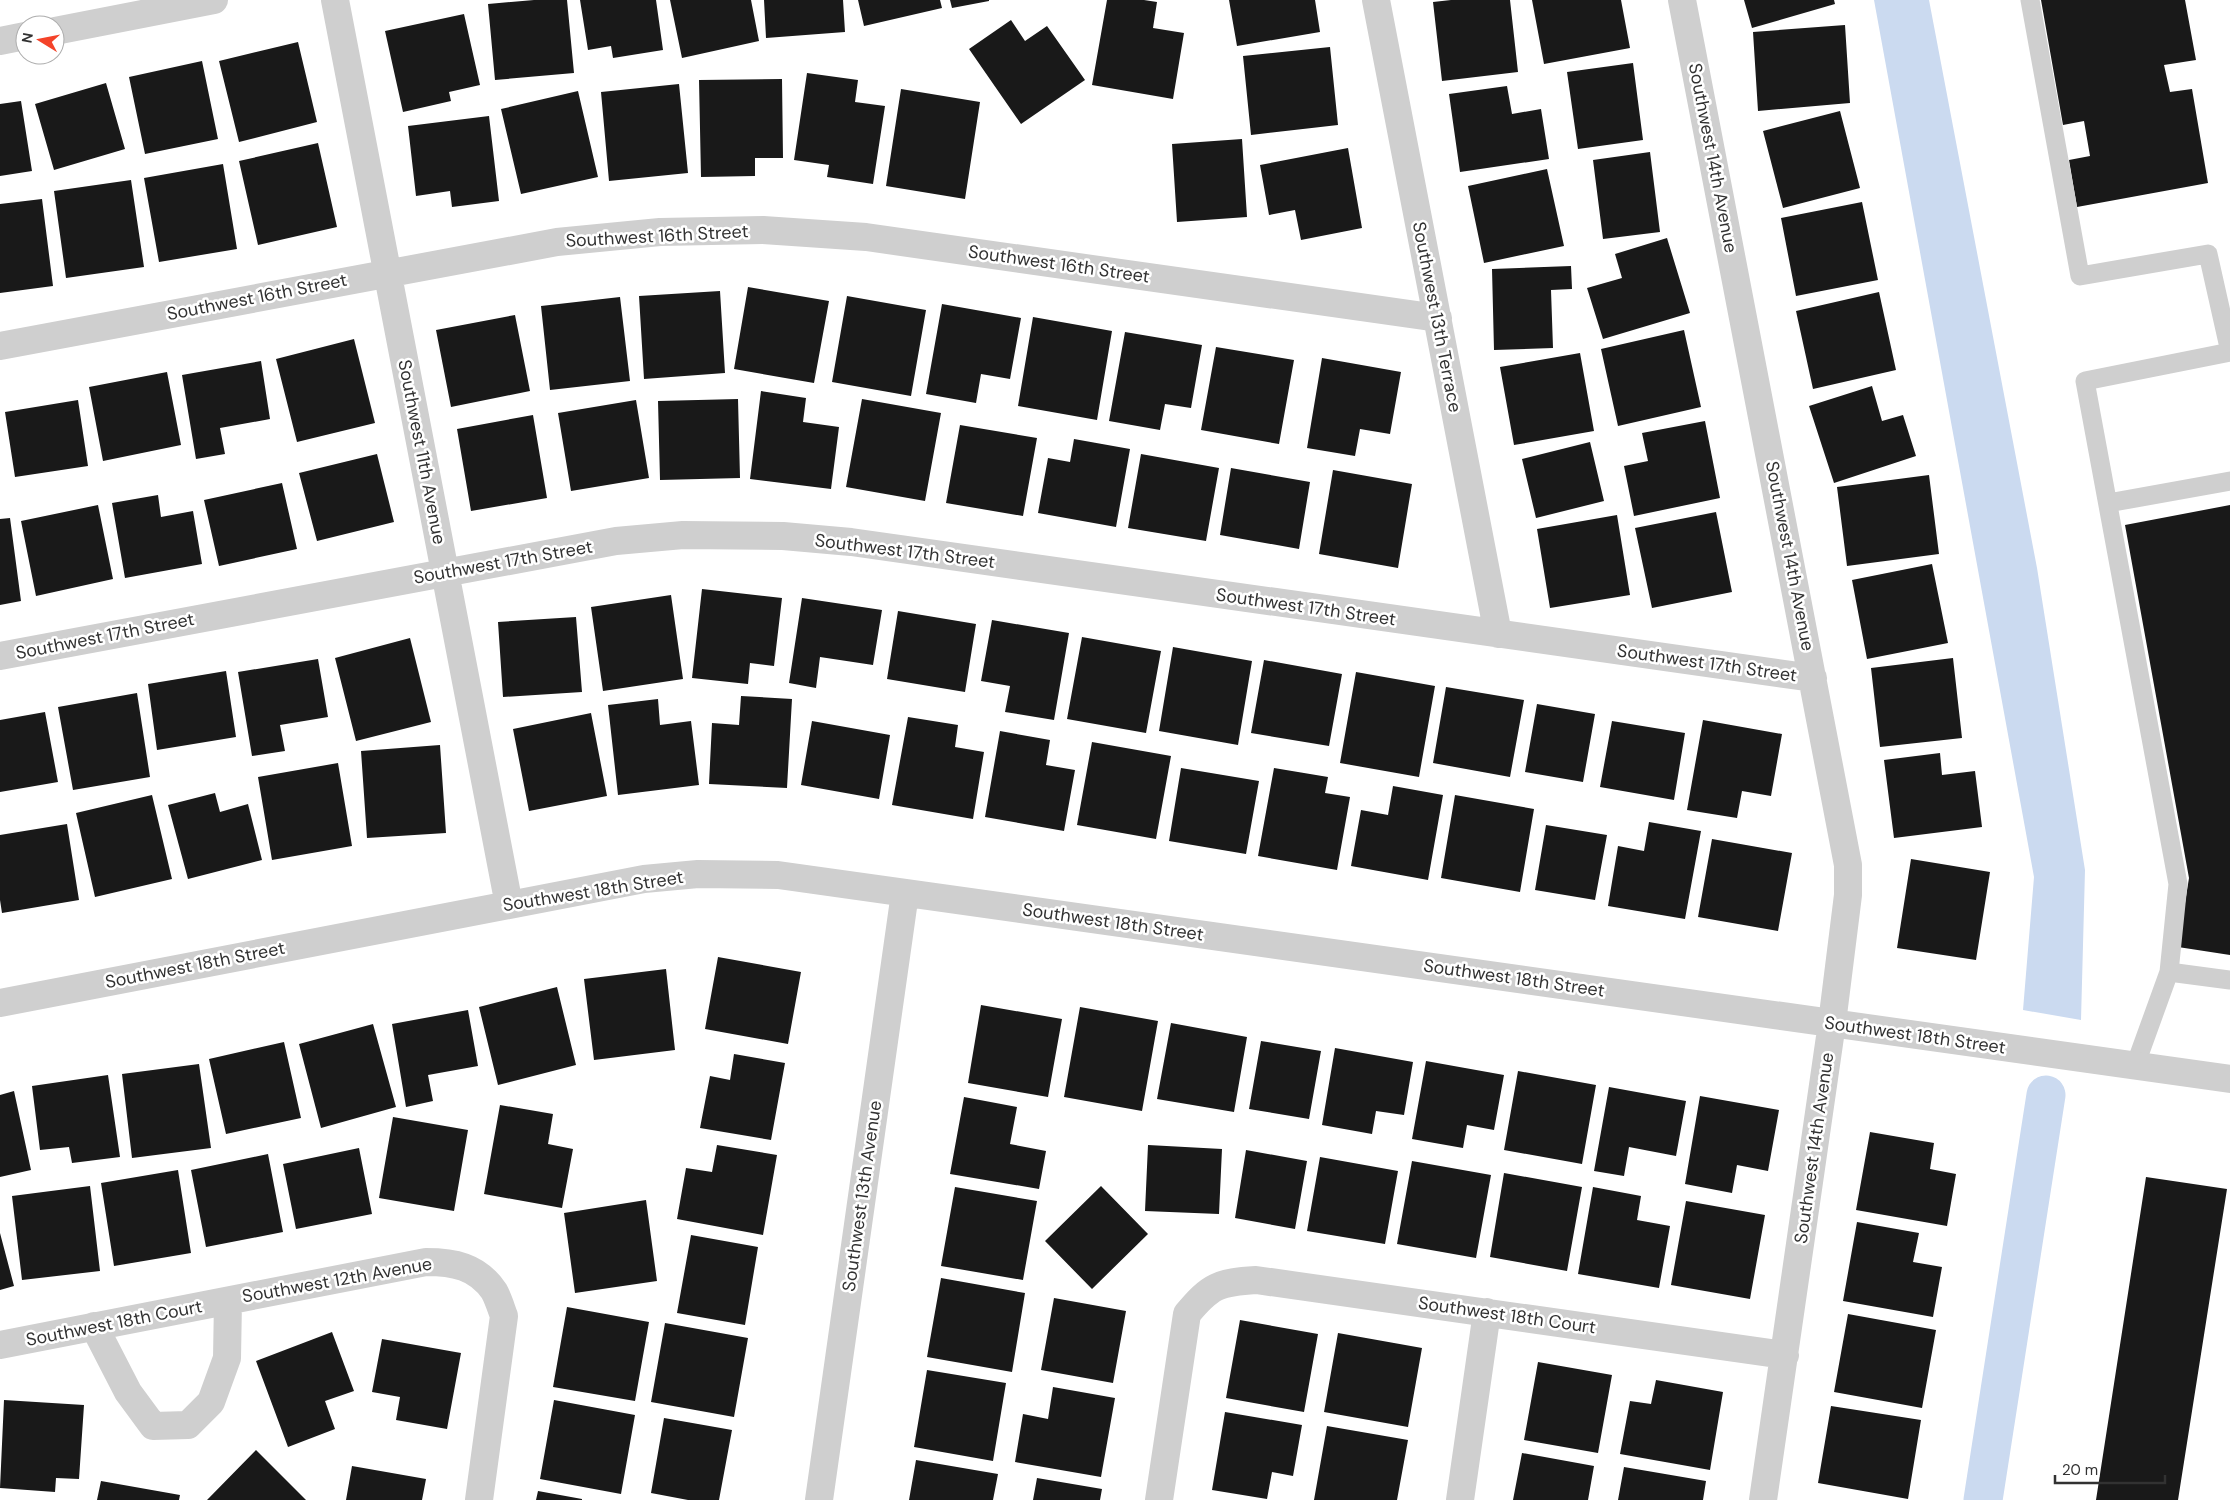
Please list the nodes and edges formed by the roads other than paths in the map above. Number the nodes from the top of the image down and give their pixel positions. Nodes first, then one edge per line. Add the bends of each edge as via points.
1 (214, 0) edge
2 (335, 0) edge
3 (1376, 0) edge
4 (1682, 0) edge
5 (2030, 0) edge
6 (65, 28) edge
7 (15, 38) edge
8 (0, 41) edge
9 (387, 273) junction
10 (1438, 318) junction
11 (0, 346) edge
12 (2230, 352) edge
13 (2230, 481) edge
14 (2108, 504) junction
15 (445, 572) junction
16 (1498, 634) junction
17 (0, 656) edge
18 (1813, 678) junction
19 (905, 893) junction
20 (509, 905) junction
21 (2169, 972) junction
22 (2230, 980) edge
23 (0, 1003) edge
24 (1832, 1023) junction
25 (2136, 1066) junction
26 (2230, 1080) edge
27 (228, 1300) junction
28 (1487, 1312) junction
29 (94, 1326) junction
30 (0, 1345) edge
31 (1785, 1355) junction
32 (479, 1500) edge
33 (819, 1500) edge
34 (1159, 1500) edge
35 (1460, 1500) edge
36 (1763, 1500) edge

1 - 6 street
2 - 9 street, Southwest 11th Avenue
3 - 10 street, Southwest 13th Terrace
4 - 18 street, Southwest 14th Avenue
5 - 12 lane via 2080,276 2208,254
7 - 8 street
9 - 10 street, Southwest 16th Street via 557,242 660,232 763,230 866,237
9 - 11 street, Southwest 16th Street
9 - 15 street, Southwest 11th Avenue
10 - 16 street, Southwest 13th Terrace
12 - 14 lane via 2085,381
13 - 14 lane
14 - 21 lane via 2178,884
15 - 16 street, Southwest 17th Street via 616,541 683,535 783,536 851,542
15 - 17 street, Southwest 17th Street
15 - 20 street, Southwest 11th Avenue
16 - 18 street, Southwest 17th Street
18 - 24 street, Southwest 14th Avenue via 1848,865 1848,895
19 - 20 street, Southwest 18th Street via 778,875 698,874 644,879
19 - 24 street, Southwest 18th Street
19 - 33 street, Southwest 13th Avenue
20 - 23 street, Southwest 18th Street
21 - 22 lane
21 - 25 lane
24 - 25 street, Southwest 18th Street
24 - 31 street, Southwest 14th Avenue
25 - 26 street, Southwest 18th Street
27 - 29 street, Southwest 18th Court
27 - 29 street via 227,1358 211,1402 188,1424 153,1426 128,1392
27 - 32 street, Southwest 12th Avenue via 426,1262 451,1262 476,1272 494,1291 504,1316
28 - 31 street, Southwest 18th Court
28 - 34 street, Southwest 18th Court via 1256,1280 1229,1281 1204,1293 1187,1314
28 - 35 street
29 - 30 street, Southwest 18th Court
31 - 36 street, Southwest 14th Avenue

